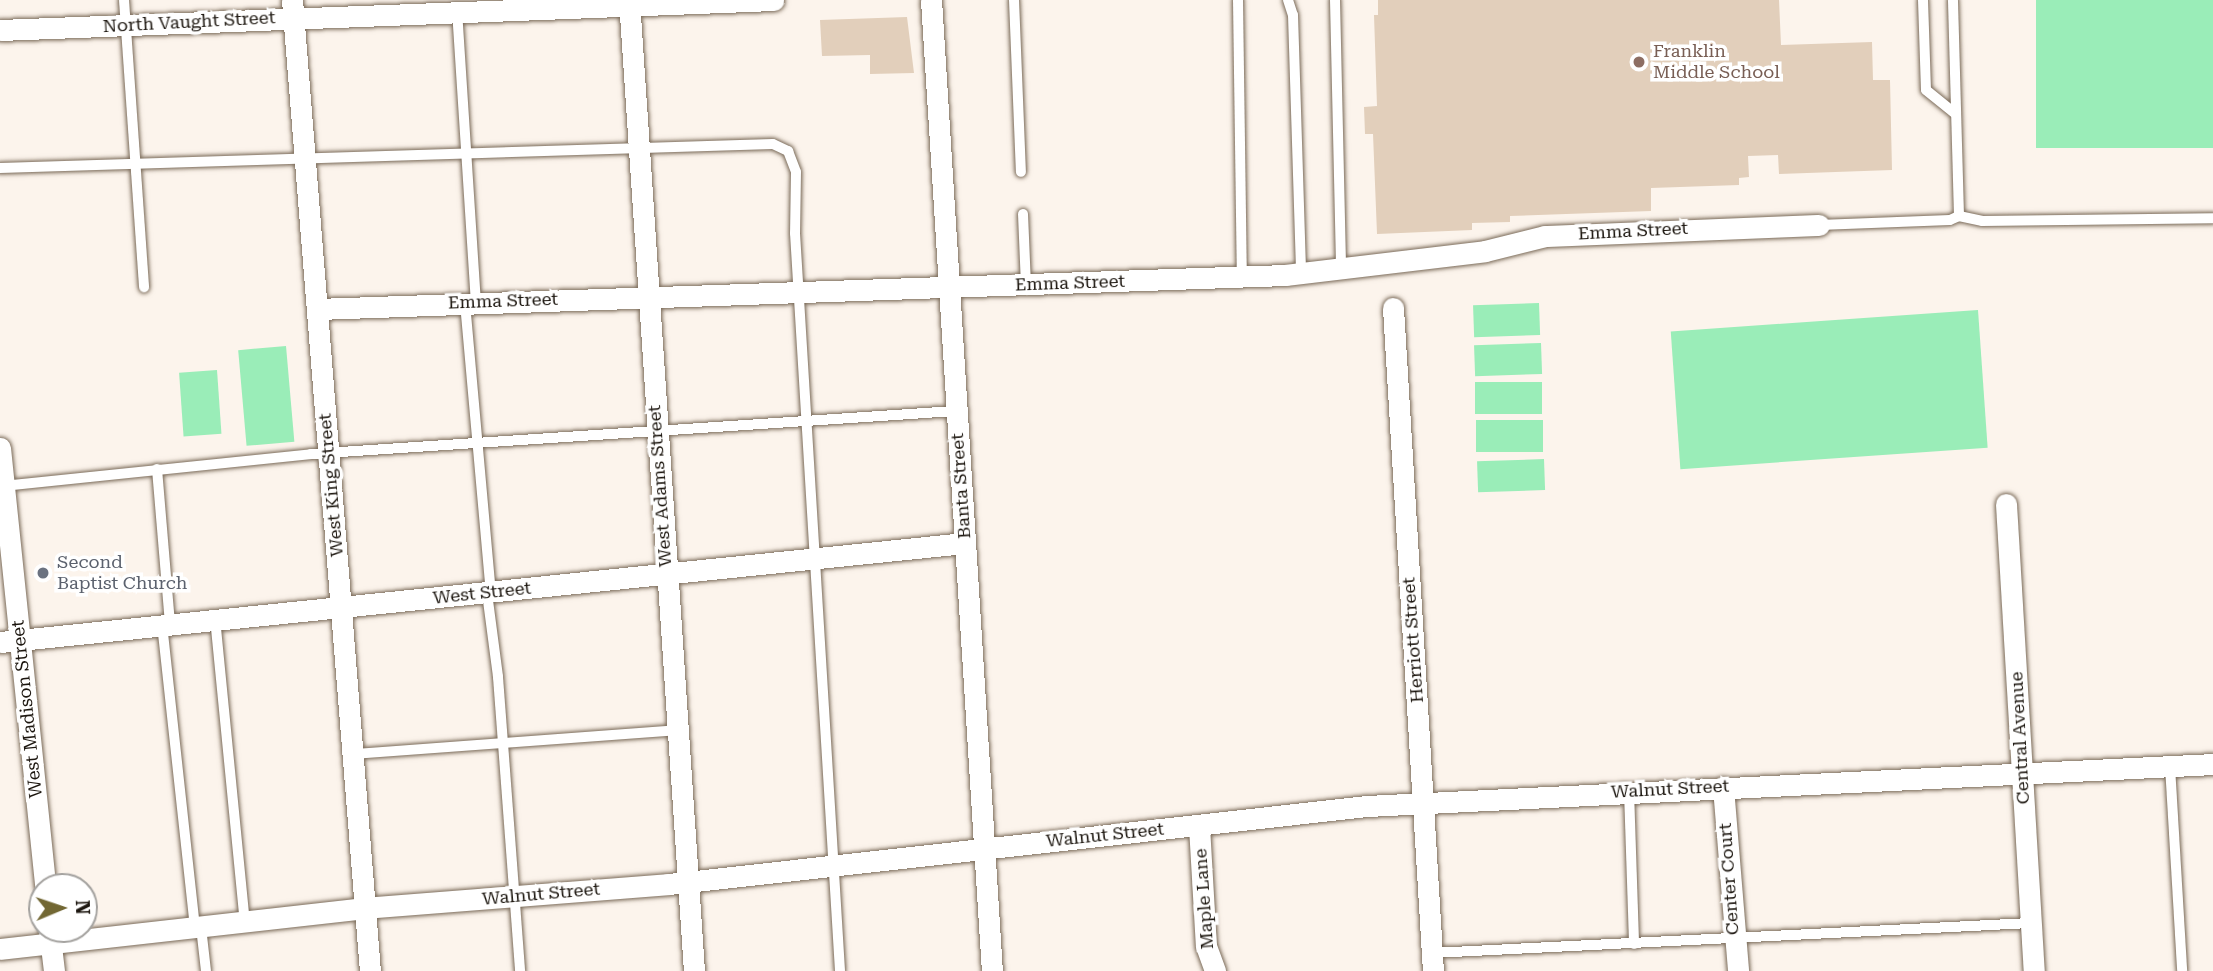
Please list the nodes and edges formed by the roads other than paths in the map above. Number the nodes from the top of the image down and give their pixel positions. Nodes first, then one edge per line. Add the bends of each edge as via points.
1 (124, 0) edge
2 (773, 0) edge
3 (931, 0) edge
4 (1014, 0) edge
5 (1237, 0) edge
6 (1288, 0) edge
7 (1335, 0) edge
8 (1923, 0) edge
9 (1953, 0) edge
10 (629, 3) edge
11 (292, 8) edge
12 (457, 10) junction
13 (125, 25) junction
14 (0, 30) edge
15 (1956, 114) junction
16 (638, 147) junction
17 (468, 155) junction
18 (305, 159) junction
19 (137, 165) junction
20 (0, 169) edge
21 (1021, 172) dead end
22 (1023, 214) dead end
23 (1959, 216) junction
24 (2213, 218) edge
25 (1819, 225) joint
26 (1342, 266) junction
27 (1301, 273) junction
28 (1242, 277) junction
29 (948, 285) junction
30 (1026, 285) junction
31 (144, 287) dead end
32 (798, 289) junction
33 (648, 295) junction
34 (470, 303) junction
35 (1393, 308) dead end
36 (317, 309) junction
37 (955, 411) junction
38 (807, 422) junction
39 (656, 430) junction
40 (478, 445) junction
41 (0, 448) edge
42 (327, 455) junction
43 (157, 469) junction
44 (2, 486) edge
45 (2006, 504) dead end
46 (965, 543) junction
47 (814, 560) junction
48 (666, 573) junction
49 (489, 593) junction
50 (342, 605) junction
51 (215, 618) junction
52 (166, 624) junction
53 (10, 641) edge
54 (678, 730) junction
55 (503, 743) junction
56 (354, 754) junction
57 (2213, 764) edge
58 (2170, 766) junction
59 (2022, 773) junction
60 (1723, 786) junction
61 (1629, 790) junction
62 (1423, 802) junction
63 (1199, 826) junction
64 (983, 847) junction
65 (833, 863) junction
66 (43, 873) edge
67 (688, 882) junction
68 (513, 897) junction
69 (364, 908) junction
70 (245, 922) junction
71 (2031, 923) junction
72 (198, 927) junction
73 (98, 934) edge
74 (1733, 938) junction
75 (28, 942) edge
76 (51, 943) edge
77 (1634, 944) junction
78 (0, 949) edge
79 (1432, 962) edge
80 (54, 971) edge
81 (206, 971) edge
82 (370, 971) edge
83 (520, 971) edge
84 (694, 971) edge
85 (840, 971) edge
86 (992, 971) edge
87 (1215, 971) edge
88 (1738, 971) edge
89 (2034, 971) edge
90 (2182, 971) edge

1 - 13 lane
2 - 10 street, North Vaught Street
3 - 29 street, Banta Street
4 - 21 lane
5 - 28 lane
6 - 27 lane via 1293,15
7 - 26 lane
8 - 15 lane via 1926,90
9 - 15 lane
10 - 12 street, North Vaught Street
10 - 16 street, West Adams Street
11 - 12 street, North Vaught Street
11 - 13 street, North Vaught Street
11 - 18 street, West King Street
12 - 17 lane
13 - 14 street, North Vaught Street
13 - 19 lane
15 - 23 lane
16 - 17 lane
16 - 32 lane via 774,144 788,151 796,172
16 - 33 street, West Adams Street
17 - 18 lane
17 - 34 lane
18 - 19 lane
18 - 36 street, West King Street
19 - 20 lane
19 - 31 lane
22 - 30 lane
23 - 24 lane via 1982,222
23 - 25 lane
25 - 26 street, Emma Street via 1545,236 1485,251
26 - 27 street, Emma Street
27 - 28 street, Emma Street
28 - 30 street, Emma Street
29 - 30 street, Emma Street
29 - 32 street, Emma Street
29 - 37 street, Banta Street
32 - 33 street, Emma Street
32 - 38 lane
33 - 34 street, Emma Street
33 - 39 street, West Adams Street
34 - 36 street, Emma Street
34 - 40 lane
35 - 62 street, Herriott Street
36 - 42 street, West King Street
37 - 38 lane
37 - 46 street, Banta Street
38 - 39 lane
38 - 47 lane
39 - 40 lane
39 - 48 street, West Adams Street
40 - 42 lane
40 - 49 lane
41 - 44 street, West Madison Street
42 - 43 lane
42 - 50 street, West King Street
43 - 44 lane
43 - 52 lane
44 - 53 street, West Madison Street
45 - 59 street, Central Avenue
46 - 47 street, West Street
46 - 64 street, Banta Street
47 - 48 street, West Street
47 - 65 lane
48 - 49 street, West Street
48 - 54 street, West Adams Street
49 - 50 street, West Street
49 - 55 lane
50 - 51 street, West Street
50 - 56 street, West King Street
51 - 52 street, West Street
51 - 70 lane
52 - 53 street, West Street
52 - 72 lane
53 - 66 street, West Madison Street
54 - 55 lane
54 - 67 street, West Adams Street
55 - 56 lane
55 - 68 lane
56 - 69 street, West King Street
57 - 58 street, Walnut Street
58 - 59 street, Walnut Street
58 - 90 lane
59 - 60 street, Walnut Street
59 - 71 street, Central Avenue
60 - 61 street, Walnut Street
60 - 74 street, Center Court
61 - 62 street, Walnut Street
61 - 77 lane
62 - 63 street, Walnut Street
62 - 79 street, Herriott Street
63 - 64 street, Walnut Street
63 - 87 street, Maple Lane via 1206,946
64 - 65 street, Walnut Street
64 - 86 street, Banta Street
65 - 67 street, Walnut Street
65 - 85 lane
67 - 68 street, Walnut Street
67 - 84 street, West Adams Street
68 - 69 street, Walnut Street
68 - 83 lane
69 - 70 street, Walnut Street
69 - 82 street, West King Street
70 - 72 street, Walnut Street
71 - 74 lane
71 - 89 street, Central Avenue
72 - 73 street, Walnut Street
72 - 81 lane
74 - 77 lane
74 - 88 street, Center Court
75 - 78 street, Walnut Street
76 - 80 street
77 - 79 lane

